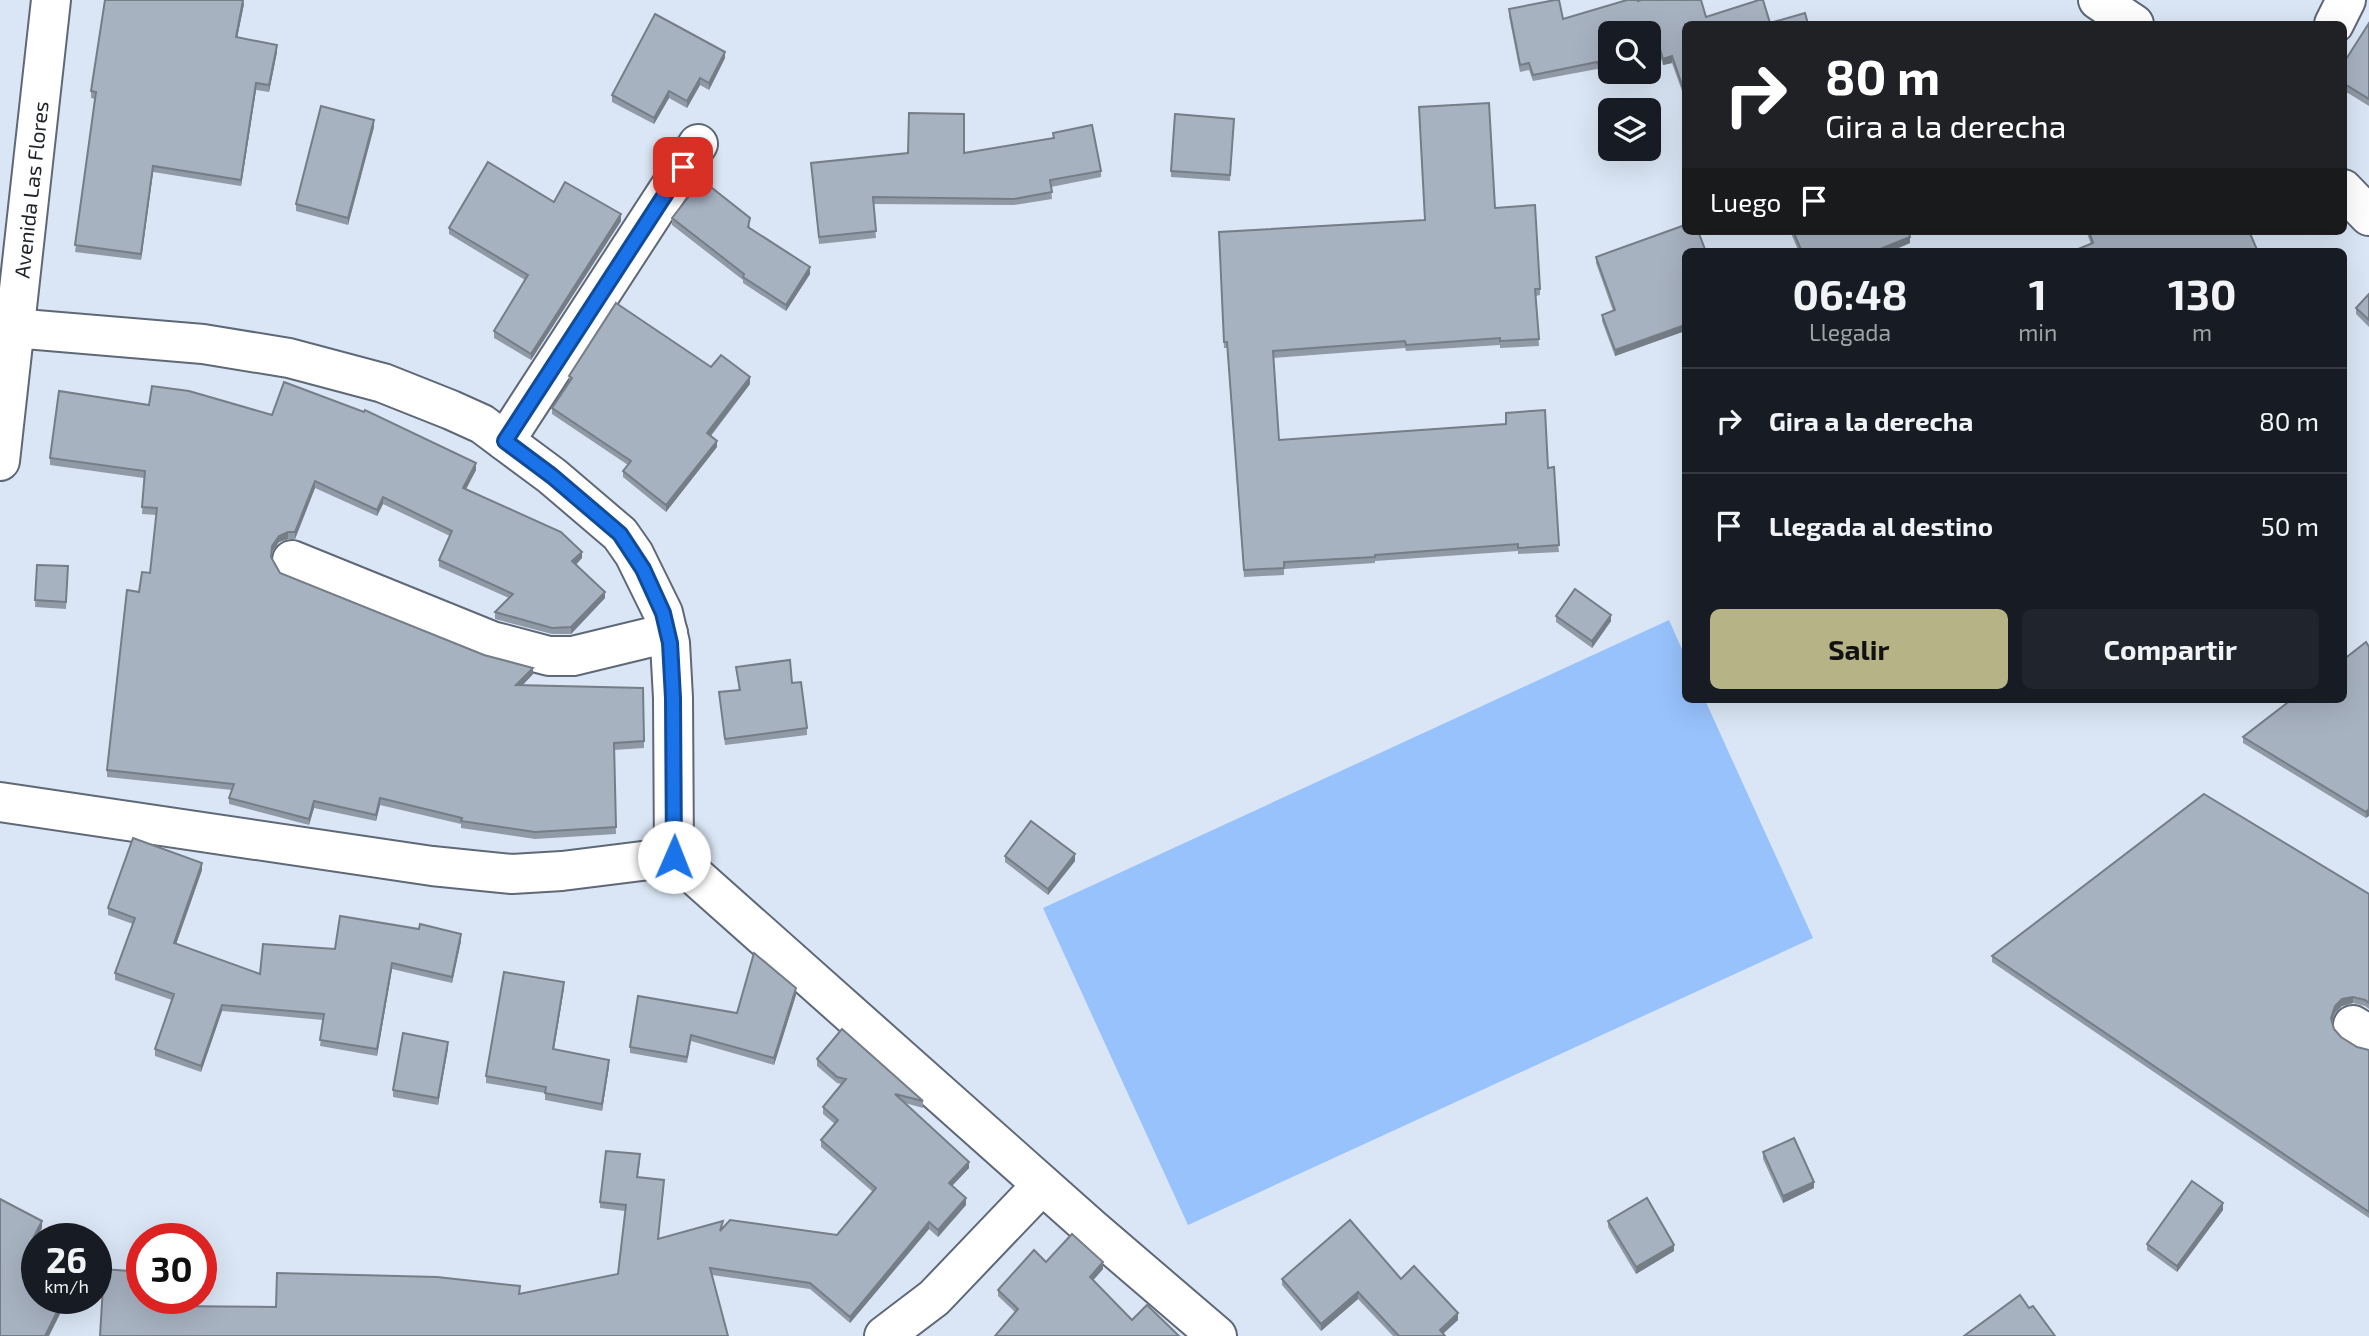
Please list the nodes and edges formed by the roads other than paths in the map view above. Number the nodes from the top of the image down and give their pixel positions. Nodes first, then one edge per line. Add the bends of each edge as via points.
1 (51, 0) edge
2 (2098, 0) edge
3 (2346, 0) edge
4 (2130, 21) edge
5 (2336, 21) edge
6 (698, 144) dead end
7 (2347, 193) edge
8 (2369, 216) edge
9 (7, 327) edge
10 (505, 441) junction
11 (0, 461) edge
12 (292, 560) dead end
13 (668, 633) junction
14 (0, 802) edge
15 (674, 857) junction
16 (1042, 1185) junction
17 (884, 1336) edge
18 (1217, 1336) edge

1 - 9 street, Avenida Las Flores
2 - 4 street
3 - 5 street
6 - 10 street
7 - 8 street
9 - 10 street via 203,344 289,358 394,388 482,424
9 - 11 street, Avenida Las Flores
10 - 13 street via 620,534 650,582
12 - 13 street via 492,641 549,656 573,656
13 - 15 street
14 - 15 street via 512,874
15 - 16 street
16 - 17 street via 934,1298
16 - 18 street

